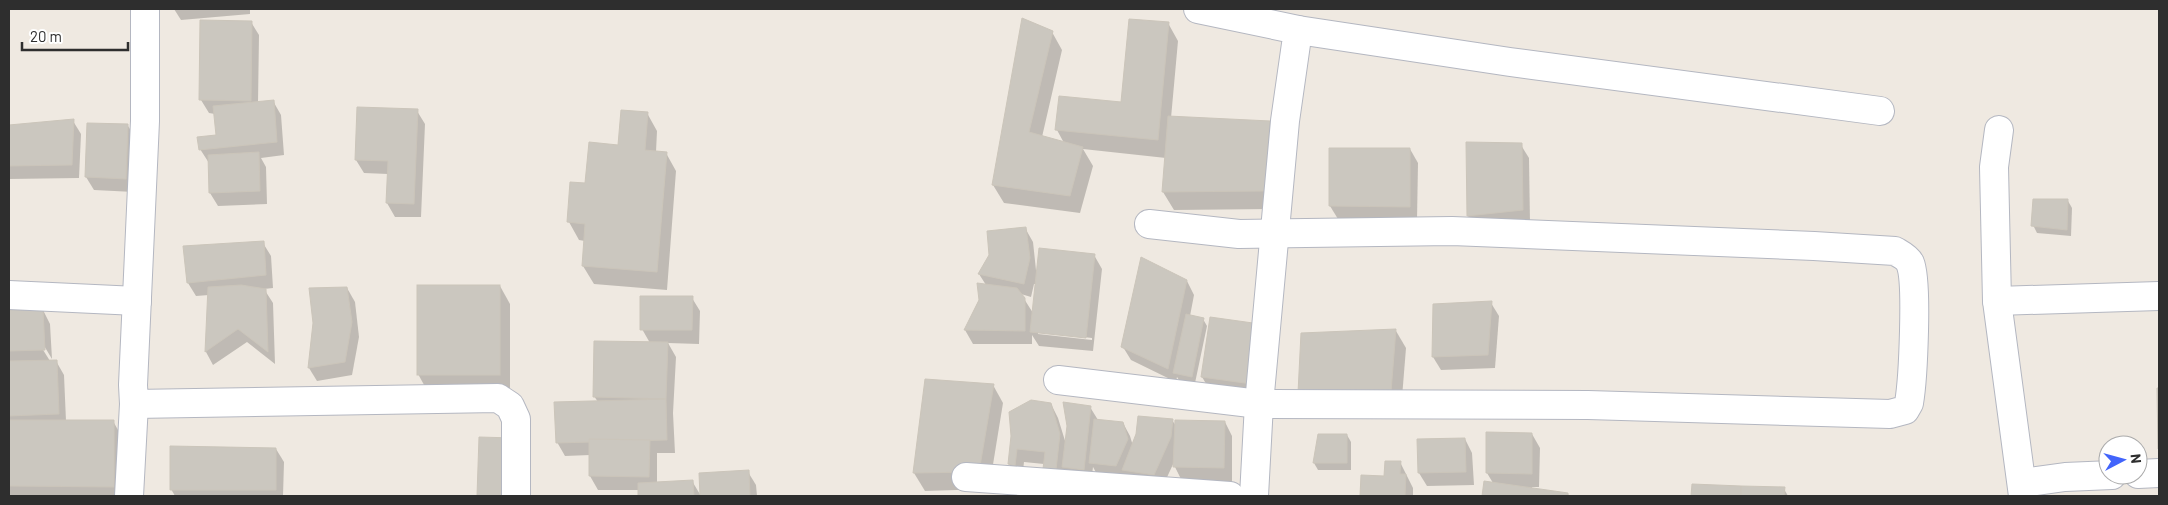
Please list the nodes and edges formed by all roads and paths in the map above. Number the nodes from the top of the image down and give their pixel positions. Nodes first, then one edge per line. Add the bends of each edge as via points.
1 (145, 9) edge
2 (1198, 9) edge
3 (1298, 30) junction
4 (1880, 110) dead end
5 (1999, 130) dead end
6 (1149, 224) dead end
7 (1276, 233) junction
8 (9, 296) edge
9 (2159, 296) edge
10 (138, 301) junction
11 (1997, 301) junction
12 (1058, 380) dead end
13 (134, 404) junction
14 (1259, 404) junction
15 (2098, 476) edge
16 (966, 477) dead end
17 (2022, 489) edge
18 (129, 496) edge
19 (516, 496) edge
20 (1230, 496) edge
21 (1254, 496) edge

1 - 10 street via 145,121
2 - 3 street
3 - 4 street via 1510,62
3 - 7 street via 1285,122
5 - 11 street via 1994,167
6 - 7 street via 1215,232
7 - 14 street
7 - 14 street via 1452,232 1894,251 1905,256 1910,264 1913,283 1911,392 1905,410 1890,414 1588,405
8 - 10 street
9 - 11 street
10 - 13 street
11 - 17 street
12 - 14 street
13 - 18 street
13 - 19 street via 498,398 510,406 516,419
14 - 21 street
15 - 17 street via 2065,477
16 - 20 street

